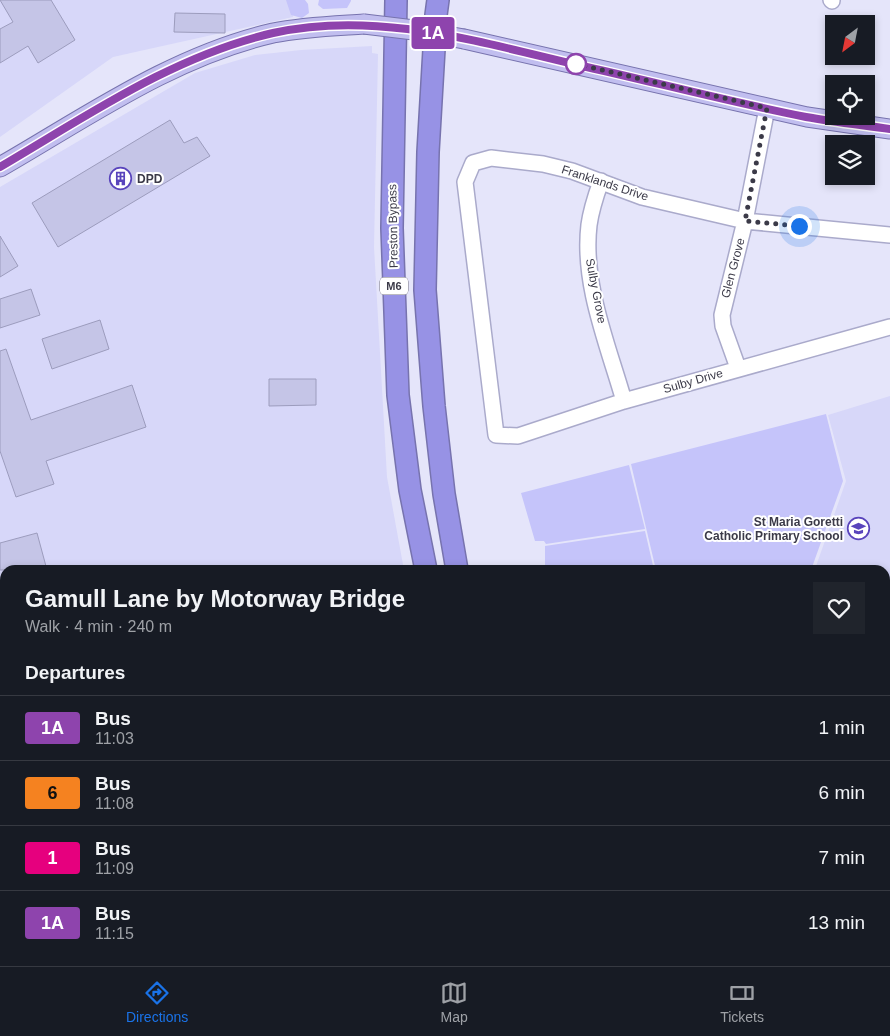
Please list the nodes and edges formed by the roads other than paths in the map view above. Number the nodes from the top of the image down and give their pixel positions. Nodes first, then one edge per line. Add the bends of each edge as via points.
1 (396, 0) edge
2 (438, 0) edge
3 (767, 108) junction
4 (890, 129) edge
5 (0, 167) edge
6 (601, 181) junction
7 (745, 221) junction
8 (890, 235) edge
9 (890, 326) edge
10 (738, 368) junction
11 (624, 401) junction
12 (496, 435) joint
13 (425, 565) edge
14 (457, 565) edge

1 - 13 highway, Preston Bypass / M6 via 392,228 398,395 410,490
2 - 14 highway, M6 via 428,152 425,290 445,502
3 - 4 main road
3 - 5 main road, bridge via 464,39 364,24 316,26 273,33 201,56 152,79
3 - 7 street, Glen Grove
6 - 7 street, Franklands Drive via 642,196
6 - 11 street, Sulby Grove via 589,224 590,270 595,300
6 - 12 street, Franklands Drive via 567,170 491,158 473,163 465,182
7 - 8 street, Franklands Drive
7 - 10 street, Glen Grove via 722,315
9 - 10 street, Sulby Drive
10 - 11 street, Sulby Drive
11 - 12 street, Sulby Drive via 518,436

